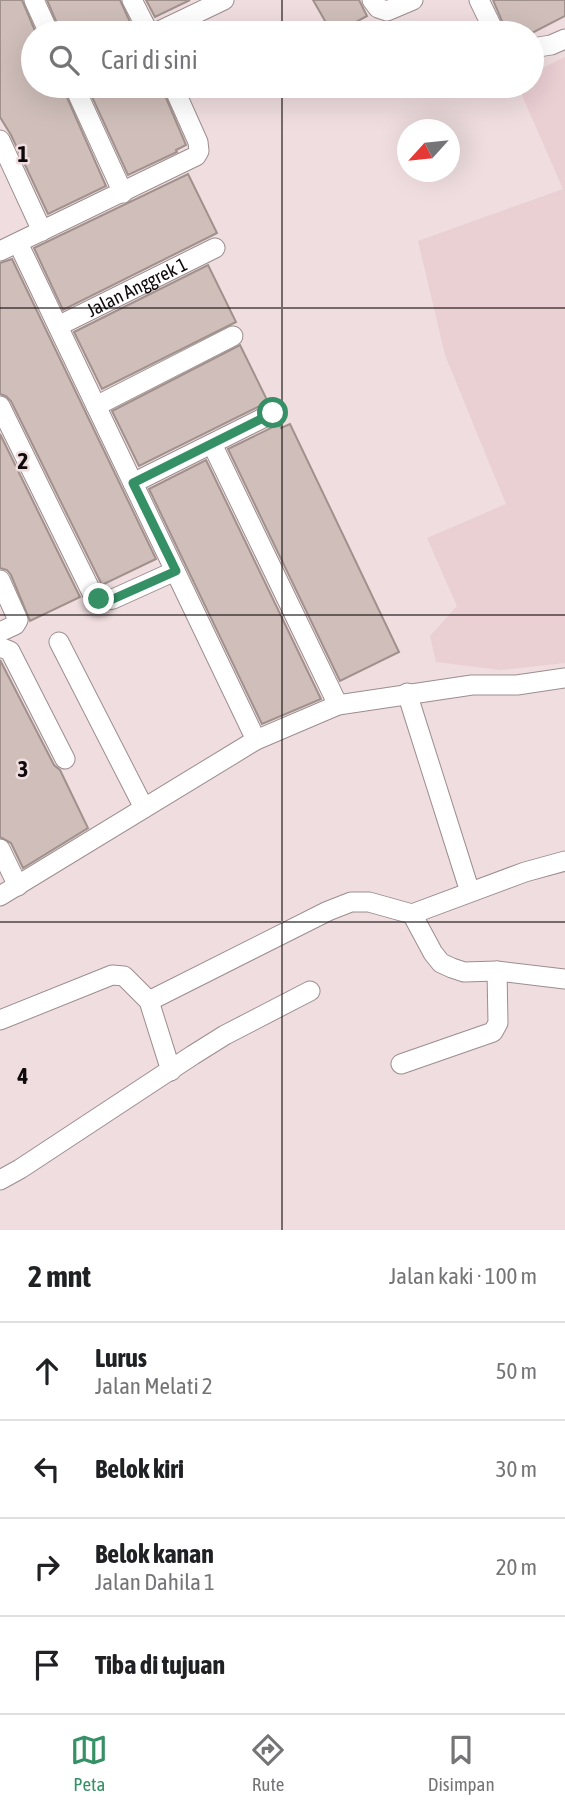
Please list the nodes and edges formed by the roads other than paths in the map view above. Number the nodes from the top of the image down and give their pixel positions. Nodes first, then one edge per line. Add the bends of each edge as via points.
1 (34, 0) edge
2 (132, 0) edge
3 (224, 0) edge
4 (372, 0) edge
5 (413, 0) edge
6 (479, 0) edge
7 (44, 21) edge
8 (143, 21) edge
9 (180, 21) edge
10 (489, 21) edge
11 (565, 39) edge
12 (544, 46) edge
13 (79, 98) edge
14 (178, 98) edge
15 (0, 140) edge
16 (123, 193) junction
17 (42, 231) junction
18 (18, 243) junction
19 (215, 248) dead end
20 (0, 251) edge
21 (58, 326) junction
22 (233, 336) dead end
23 (0, 406) edge
24 (96, 406) junction
25 (273, 413) dead end
26 (212, 444) junction
27 (133, 483) junction
28 (176, 571) junction
29 (0, 580) edge
30 (0, 632) edge
31 (59, 642) dead end
32 (0, 647) edge
33 (565, 678) edge
34 (407, 693) junction
35 (338, 705) junction
36 (256, 740) junction
37 (65, 759) dead end
38 (144, 808) junction
39 (0, 849) edge
40 (565, 861) edge
41 (18, 886) junction
42 (470, 892) junction
43 (0, 896) edge
44 (412, 915) junction
45 (497, 971) junction
46 (565, 979) edge
47 (310, 991) dead end
48 (149, 1000) junction
49 (0, 1020) edge
50 (401, 1064) dead end
51 (171, 1071) junction
52 (0, 1180) edge

1 - 7 street
2 - 8 street
3 - 9 street
4 - 5 street via 387,11
6 - 10 street
11 - 12 street
13 - 16 street
14 - 16 street via 199,151 192,159
15 - 17 street
16 - 17 street
17 - 18 street
18 - 20 street
18 - 21 street
19 - 21 street, Jalan Anggrek 1
21 - 24 street
22 - 24 street
23 - 28 street via 94,597 113,599
24 - 27 street
25 - 26 street
26 - 27 street
26 - 35 street
27 - 28 street
28 - 36 street
29 - 30 street via 18,622
31 - 38 street
32 - 37 street via 10,651
33 - 34 street
34 - 35 street
34 - 42 street
35 - 36 street
36 - 38 street
38 - 41 street
39 - 41 street
40 - 42 street
41 - 43 street
42 - 44 street
44 - 45 street via 441,963 464,972
44 - 48 street via 369,902 351,902
45 - 46 street
45 - 50 street via 498,1023 493,1032
47 - 51 street via 225,1035
48 - 49 street via 124,976 112,975
48 - 51 street
51 - 52 street

